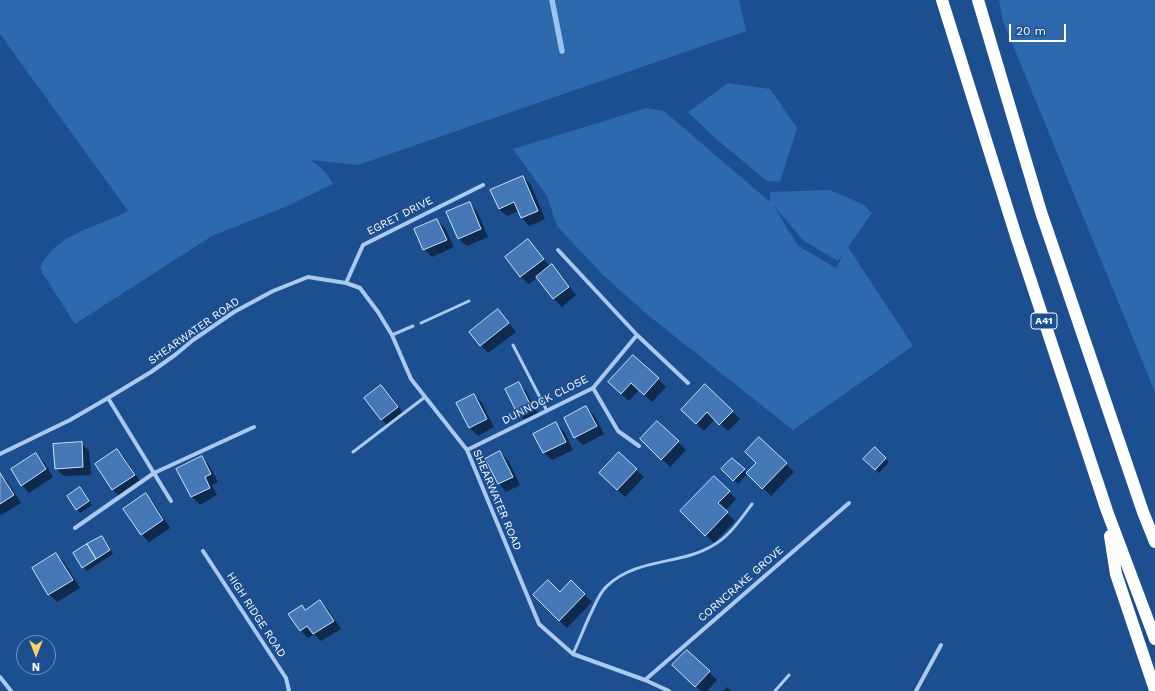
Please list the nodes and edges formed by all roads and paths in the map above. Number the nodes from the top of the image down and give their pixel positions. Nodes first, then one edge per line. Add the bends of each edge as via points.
1 (942, 0) edge
2 (978, 0) edge
3 (483, 185) dead end
4 (558, 250) dead end
5 (346, 283) junction
6 (469, 301) dead end
7 (421, 323) dead end
8 (413, 326) dead end
9 (392, 335) junction
10 (637, 335) junction
11 (513, 345) dead end
12 (688, 383) dead end
13 (593, 388) junction
14 (425, 396) junction
15 (108, 398) junction
16 (547, 411) junction
17 (254, 427) dead end
18 (639, 446) dead end
19 (467, 450) junction
20 (353, 452) dead end
21 (0, 454) edge
22 (154, 473) junction
23 (171, 501) dead end
24 (849, 503) dead end
25 (752, 504) dead end
26 (1106, 511) junction
27 (75, 528) dead end
28 (1155, 542) edge
29 (203, 550) dead end
30 (1155, 639) edge
31 (941, 645) dead end
32 (573, 654) junction
33 (789, 675) dead end
34 (0, 677) edge
35 (645, 680) junction
36 (1155, 690) edge
37 (11, 691) edge
38 (289, 691) edge
39 (669, 691) edge
40 (775, 691) edge
41 (916, 691) edge

1 - 26 highway, A41
2 - 28 highway via 1040,212
3 - 5 street, EGRET DRIVE via 363,245
4 - 10 street
5 - 9 street, SHEARWATER ROAD via 360,288
5 - 15 street, SHEARWATER ROAD via 308,277 273,291 234,312 151,372
6 - 7 lane
8 - 9 lane
9 - 14 street, SHEARWATER ROAD via 411,379
10 - 12 street
10 - 13 street, DUNNOCK CLOSE
11 - 16 lane
13 - 16 street, DUNNOCK CLOSE
13 - 18 street via 618,431
14 - 19 street, SHEARWATER ROAD
14 - 20 lane
15 - 21 street, SHEARWATER ROAD via 70,420
15 - 22 street
16 - 19 street, DUNNOCK CLOSE
17 - 22 street
19 - 32 street, SHEARWATER ROAD via 540,624
22 - 23 street
22 - 27 street
24 - 35 street, CORNCRAKE GROVE
25 - 32 lane via 720,542 687,556 641,566 607,586 599,596
26 - 30 highway, A41
26 - 36 highway via 1116,574
29 - 38 street, HIGH RIDGE ROAD via 286,678
31 - 41 street
32 - 35 street, SHEARWATER ROAD
33 - 40 lane
34 - 37 street
35 - 39 street, SHEARWATER ROAD

